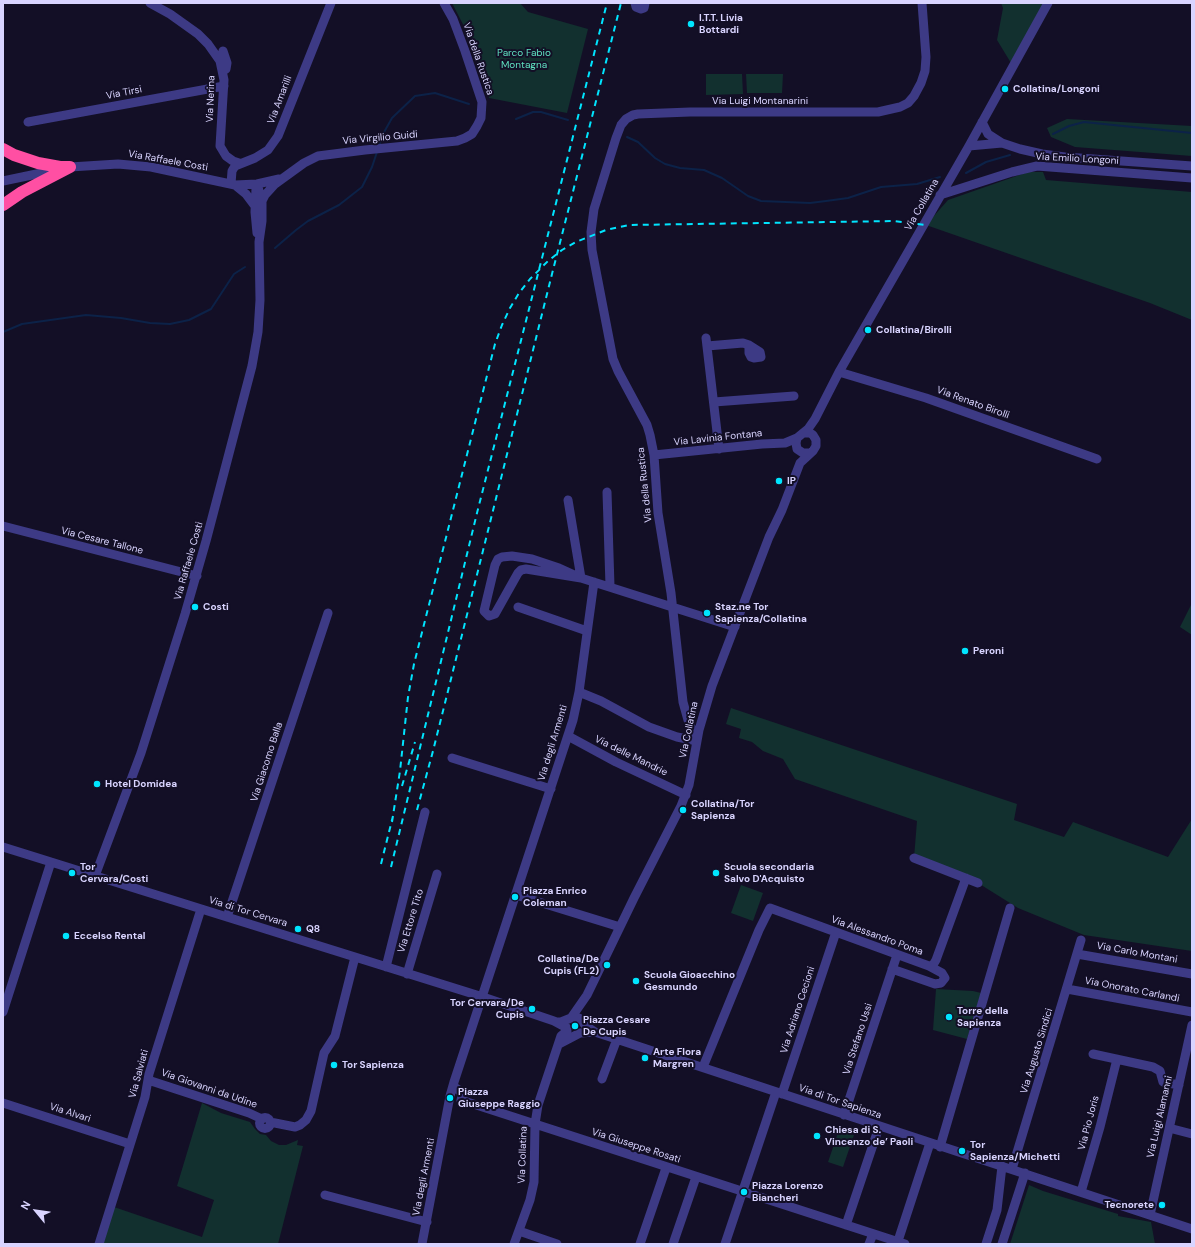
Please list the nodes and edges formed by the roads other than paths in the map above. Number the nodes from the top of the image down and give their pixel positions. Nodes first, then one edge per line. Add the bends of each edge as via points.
1 (150, 3) edge
2 (331, 3) edge
3 (444, 3) edge
4 (635, 3) edge
5 (645, 3) edge
6 (922, 3) edge
7 (1048, 3) edge
8 (223, 51) dead end
9 (224, 83) junction
10 (28, 122) dead end
11 (982, 122) junction
12 (479, 123) joint
13 (1002, 143) junction
14 (969, 146) junction
15 (3, 149) edge
16 (226, 156) junction
17 (240, 163) junction
18 (1192, 166) edge
19 (70, 168) junction
20 (232, 172) junction
21 (282, 178) junction
22 (1192, 178) edge
23 (3, 181) edge
24 (257, 184) junction
25 (233, 185) junction
26 (940, 195) junction
27 (258, 204) junction
28 (3, 205) edge
29 (591, 232) joint
30 (749, 345) dead end
31 (839, 372) junction
32 (794, 396) dead end
33 (714, 402) junction
34 (816, 419) junction
35 (813, 435) junction
36 (799, 442) junction
37 (719, 449) junction
38 (809, 453) junction
39 (654, 455) junction
40 (1097, 458) dead end
41 (800, 463) junction
42 (607, 492) dead end
43 (568, 500) dead end
44 (3, 526) edge
45 (197, 576) junction
46 (581, 578) junction
47 (594, 582) junction
48 (610, 586) junction
49 (518, 607) dead end
50 (672, 607) junction
51 (328, 613) dead end
52 (735, 627) junction
53 (587, 631) junction
54 (579, 692) junction
55 (568, 736) junction
56 (697, 741) junction
57 (452, 758) dead end
58 (551, 789) junction
59 (686, 795) junction
60 (425, 812) dead end
61 (3, 847) edge
62 (914, 858) dead end
63 (50, 862) junction
64 (437, 874) dead end
65 (96, 876) junction
66 (966, 878) junction
67 (978, 883) dead end
68 (516, 895) junction
69 (1010, 908) dead end
70 (201, 909) junction
71 (227, 917) junction
72 (620, 927) junction
73 (836, 932) junction
74 (1082, 940) dead end
75 (1077, 954) junction
76 (897, 955) junction
77 (355, 958) junction
78 (929, 966) junction
79 (386, 967) junction
80 (892, 969) junction
81 (407, 974) junction
82 (1192, 974) edge
83 (1067, 989) junction
84 (587, 995) junction
85 (483, 998) junction
86 (3, 1012) edge
87 (1192, 1012) edge
88 (583, 1023) junction
89 (1192, 1025) edge
90 (571, 1027) junction
91 (595, 1032) junction
92 (617, 1039) junction
93 (1093, 1054) dead end
94 (1117, 1059) junction
95 (703, 1067) junction
96 (602, 1079) dead end
97 (148, 1080) junction
98 (454, 1084) junction
99 (1179, 1085) junction
100 (779, 1093) junction
101 (463, 1101) junction
102 (3, 1103) edge
103 (448, 1110) junction
104 (844, 1115) junction
105 (535, 1124) junction
106 (879, 1127) junction
107 (1169, 1128) junction
108 (1192, 1134) edge
109 (930, 1143) junction
110 (130, 1144) junction
111 (940, 1147) junction
112 (1002, 1166) junction
113 (666, 1168) junction
114 (1012, 1169) junction
115 (1025, 1173) junction
116 (696, 1177) junction
117 (742, 1192) junction
118 (1081, 1192) junction
119 (325, 1195) dead end
120 (1150, 1214) junction
121 (427, 1222) junction
122 (846, 1225) junction
123 (1192, 1229) edge
124 (519, 1231) junction
125 (873, 1234) junction
126 (900, 1243) edge
127 (99, 1244) edge
128 (422, 1244) edge
129 (514, 1244) edge
130 (557, 1244) edge
131 (640, 1244) edge
132 (673, 1244) edge
133 (725, 1244) edge
134 (869, 1244) edge
135 (986, 1244) edge
136 (1002, 1244) edge

1 - 9 street, Via Nerina via 170,14 208,44 220,61
2 - 17 street, Via Amarilli via 276,140 265,152
3 - 12 street, Via della Rustica via 453,19 477,86 482,108
4 - 5 street via 636,7 641,9
6 - 29 street, Via Luigi Montanarini via 925,70 914,96 900,107 878,112 690,112 629,116 621,125 616,138 594,209
7 - 11 street, Via Collatina
8 - 9 street via 227,63
9 - 10 street, Via Tirsi
9 - 16 street, Via Nerina via 220,146
11 - 13 street, Via Emilio Longoni via 988,134
11 - 14 street, Via Collatina
12 - 21 street, Via Virgilio Guidi via 474,131 457,141 333,153 315,157
13 - 14 street
13 - 18 street, Via Emilio Longoni via 1065,157
14 - 26 street, Via Collatina
15 - 19 highway via 38,163
16 - 17 street
16 - 20 street, Via Nerina
17 - 20 street, Via Amarilli
19 - 23 street, Via Raffaele Costi
19 - 25 street, Via Raffaele Costi via 130,164
19 - 28 highway via 22,192
20 - 25 street
21 - 24 street, Via Virgilio Guidi
21 - 27 street, Via Virgilio Guidi
22 - 26 street, Via Emilio Longoni via 1037,166
24 - 25 street, Via Raffaele Costi
24 - 27 street, Via Raffaele Costi
25 - 27 street
26 - 31 street, Via Collatina
27 - 45 street, Via Raffaele Costi via 262,216 259,242 260,321 255,355
29 - 39 street, Via della Rustica via 592,250 613,359 647,425
30 - 33 street via 707,342
31 - 34 street, Via Collatina
31 - 40 street, Via Renato Birolli via 926,398
32 - 33 street
33 - 37 street
34 - 35 street, Via Collatina
34 - 36 street, Via Collatina
35 - 36 street via 810,433
35 - 38 street via 816,442 814,449
36 - 37 street, Via Lavinia Fontana
36 - 38 street via 803,453
36 - 41 street, Via Collatina
37 - 39 street, Via Lavinia Fontana
38 - 41 street, Via Collatina
39 - 50 street, Via della Rustica via 658,514
41 - 52 street, Via Collatina
42 - 48 street
43 - 46 street
44 - 45 street, Via Cesare Tallone
45 - 65 street, Via Raffaele Costi via 141,753
46 - 46 street via 532,560 502,556 495,565 484,611 489,616 495,614 517,574 524,569
46 - 47 street
47 - 48 street
47 - 53 street, Via degli Armenti
48 - 50 street
49 - 53 street
50 - 52 street
50 - 56 street, Via della Rustica via 683,702
51 - 71 street, Via Giacomo Balla
52 - 56 street, Via Collatina via 707,700
53 - 54 street, Via degli Armenti
54 - 55 street, Via degli Armenti
54 - 56 street via 649,727
55 - 58 street, Via degli Armenti
55 - 59 street, Via delle Mandrie
56 - 59 street, Via Collatina
57 - 58 street
58 - 68 street, Via degli Armenti
59 - 72 street, Via Collatina
60 - 79 street
61 - 63 street, Via di Tor Cervara
62 - 66 street
63 - 65 street, Via di Tor Cervara
63 - 86 street
64 - 81 street, Via Ettore Tito
65 - 70 street, Via di Tor Cervara
66 - 67 street
66 - 78 street, Via Alessandro Poma via 936,960
68 - 72 street
68 - 85 street
69 - 111 street
70 - 71 street, Via di Tor Cervara
70 - 97 street, Via Salviati
71 - 77 street, Via di Tor Cervara
72 - 84 street, Via Collatina
73 - 76 street, Via Alessandro Poma
73 - 95 street, Via Alessandro Poma via 770,908
73 - 100 street, Via Adriano Cecioni
74 - 75 street, Via Augusto Sindici
75 - 82 street, Via Carlo Montani
75 - 83 street, Via Augusto Sindici
76 - 78 street, Via Alessandro Poma
76 - 80 street, Via Stefano Ussi
77 - 79 street, Via di Tor Cervara
77 - 97 street, Via Giovanni da Udine via 335,1036 324,1053 310,1110 306,1120 300,1125 295,1127 266,1120
78 - 80 street via 942,973 944,978 941,983 935,984
79 - 81 street, Via di Tor Cervara
80 - 104 street, Via Stefano Ussi
81 - 85 street, Via di Tor Cervara
83 - 87 street, Via Onorato Carlandi
83 - 114 street, Via Augusto Sindici
84 - 88 street
84 - 90 street
85 - 90 street, Via di Tor Cervara
85 - 98 street
88 - 90 street via 583,1029
88 - 90 street via 578,1018
88 - 91 street
89 - 99 street, Via Luigi Alamanni
90 - 91 street
90 - 105 street, Via Collatina via 562,1034 539,1099
91 - 92 street, Via di Tor Sapienza
92 - 95 street, Via di Tor Sapienza
92 - 96 street
93 - 94 street
94 - 99 street via 1156,1068 1160,1071 1163,1082
94 - 118 street, Via Pio Joris
95 - 100 street, Via di Tor Sapienza
97 - 110 street, Via Salviati
98 - 101 street via 460,1091
98 - 103 street
99 - 107 street, Via Luigi Alamanni
100 - 104 street, Via di Tor Sapienza
100 - 117 street, Via Adriano Cecioni
101 - 103 street
101 - 105 street, Via Giuseppe Rosati
102 - 110 street, Via Alvari
103 - 121 street, Via degli Armenti
104 - 106 street, Via di Tor Sapienza
105 - 113 street, Via Giuseppe Rosati
105 - 124 street, Via Collatina via 534,1182
106 - 109 street, Via di Tor Sapienza
106 - 122 street
107 - 108 street
107 - 120 street, Via Luigi Alamanni
109 - 111 street, Via di Tor Sapienza
109 - 126 street
110 - 127 street, Via Salviati
111 - 112 street, Via di Tor Sapienza
112 - 114 street, Via di Tor Sapienza
112 - 135 street via 997,1210
113 - 116 street, Via Giuseppe Rosati
113 - 131 street
114 - 115 street, Via di Tor Sapienza
115 - 118 street, Via di Tor Sapienza
115 - 136 street
116 - 117 street, Via Giuseppe Rosati
116 - 132 street
117 - 122 street
117 - 133 street
118 - 120 street, Via di Tor Sapienza
119 - 121 street
120 - 123 street, Via di Tor Sapienza
121 - 128 street, Via degli Armenti
122 - 125 street
124 - 129 street, Via Collatina
124 - 130 street
125 - 126 street
125 - 134 street

